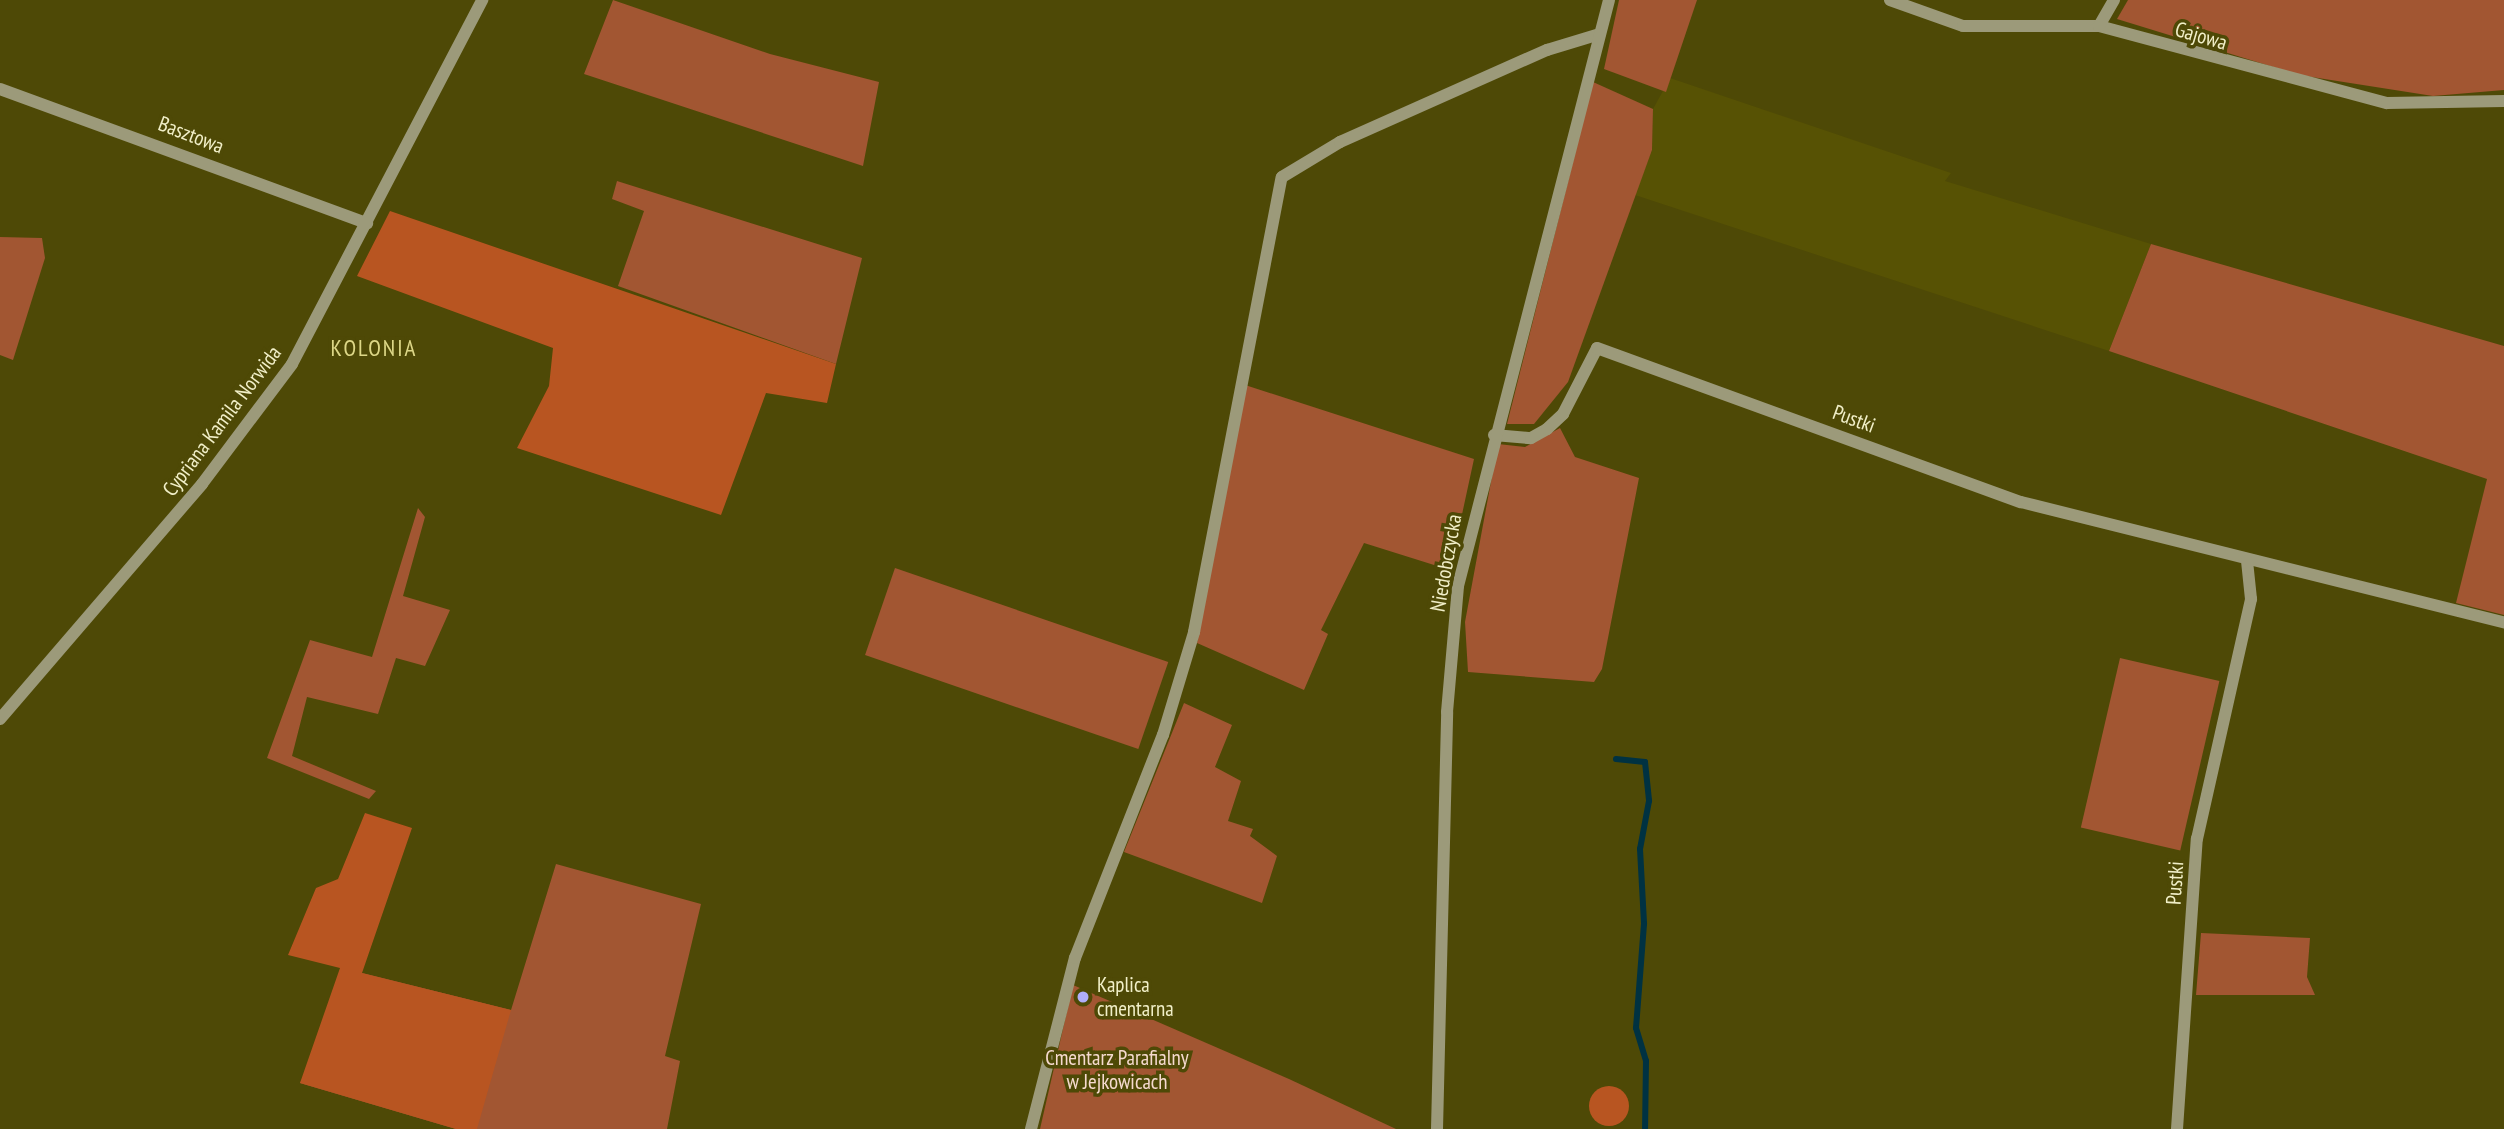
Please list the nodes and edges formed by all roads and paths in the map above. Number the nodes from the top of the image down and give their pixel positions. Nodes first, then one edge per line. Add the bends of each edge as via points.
1 (482, 0) edge
2 (1609, 0) edge
3 (1890, 0) edge
4 (2114, 0) edge
5 (2099, 26) junction
6 (1600, 34) junction
7 (0, 89) edge
8 (2504, 101) edge
9 (367, 223) junction
10 (1494, 435) junction
11 (2247, 561) junction
12 (2504, 622) edge
13 (0, 719) edge
14 (1031, 1129) edge
15 (1437, 1129) edge
16 (2177, 1129) edge

1 - 9 street, Cypriana Kamila Norwida
2 - 6 street, Niedobczycka
3 - 5 street, Gajowa via 1963,26
4 - 5 street
5 - 8 street, Gajowa via 2388,103
6 - 10 street, Niedobczycka
6 - 14 street via 1547,50 1340,142 1282,177 1194,632 1163,735 1076,958
7 - 9 street, Basztowa
9 - 13 street, Cypriana Kamila Norwida via 292,364 202,484
10 - 11 street, Pustki via 1531,438 1547,429 1563,414 1597,348 2021,502
10 - 15 street, Niedobczycka via 1458,586 1447,712
11 - 12 street, Pustki via 2381,587
11 - 16 street, Pustki via 2251,599 2197,839

